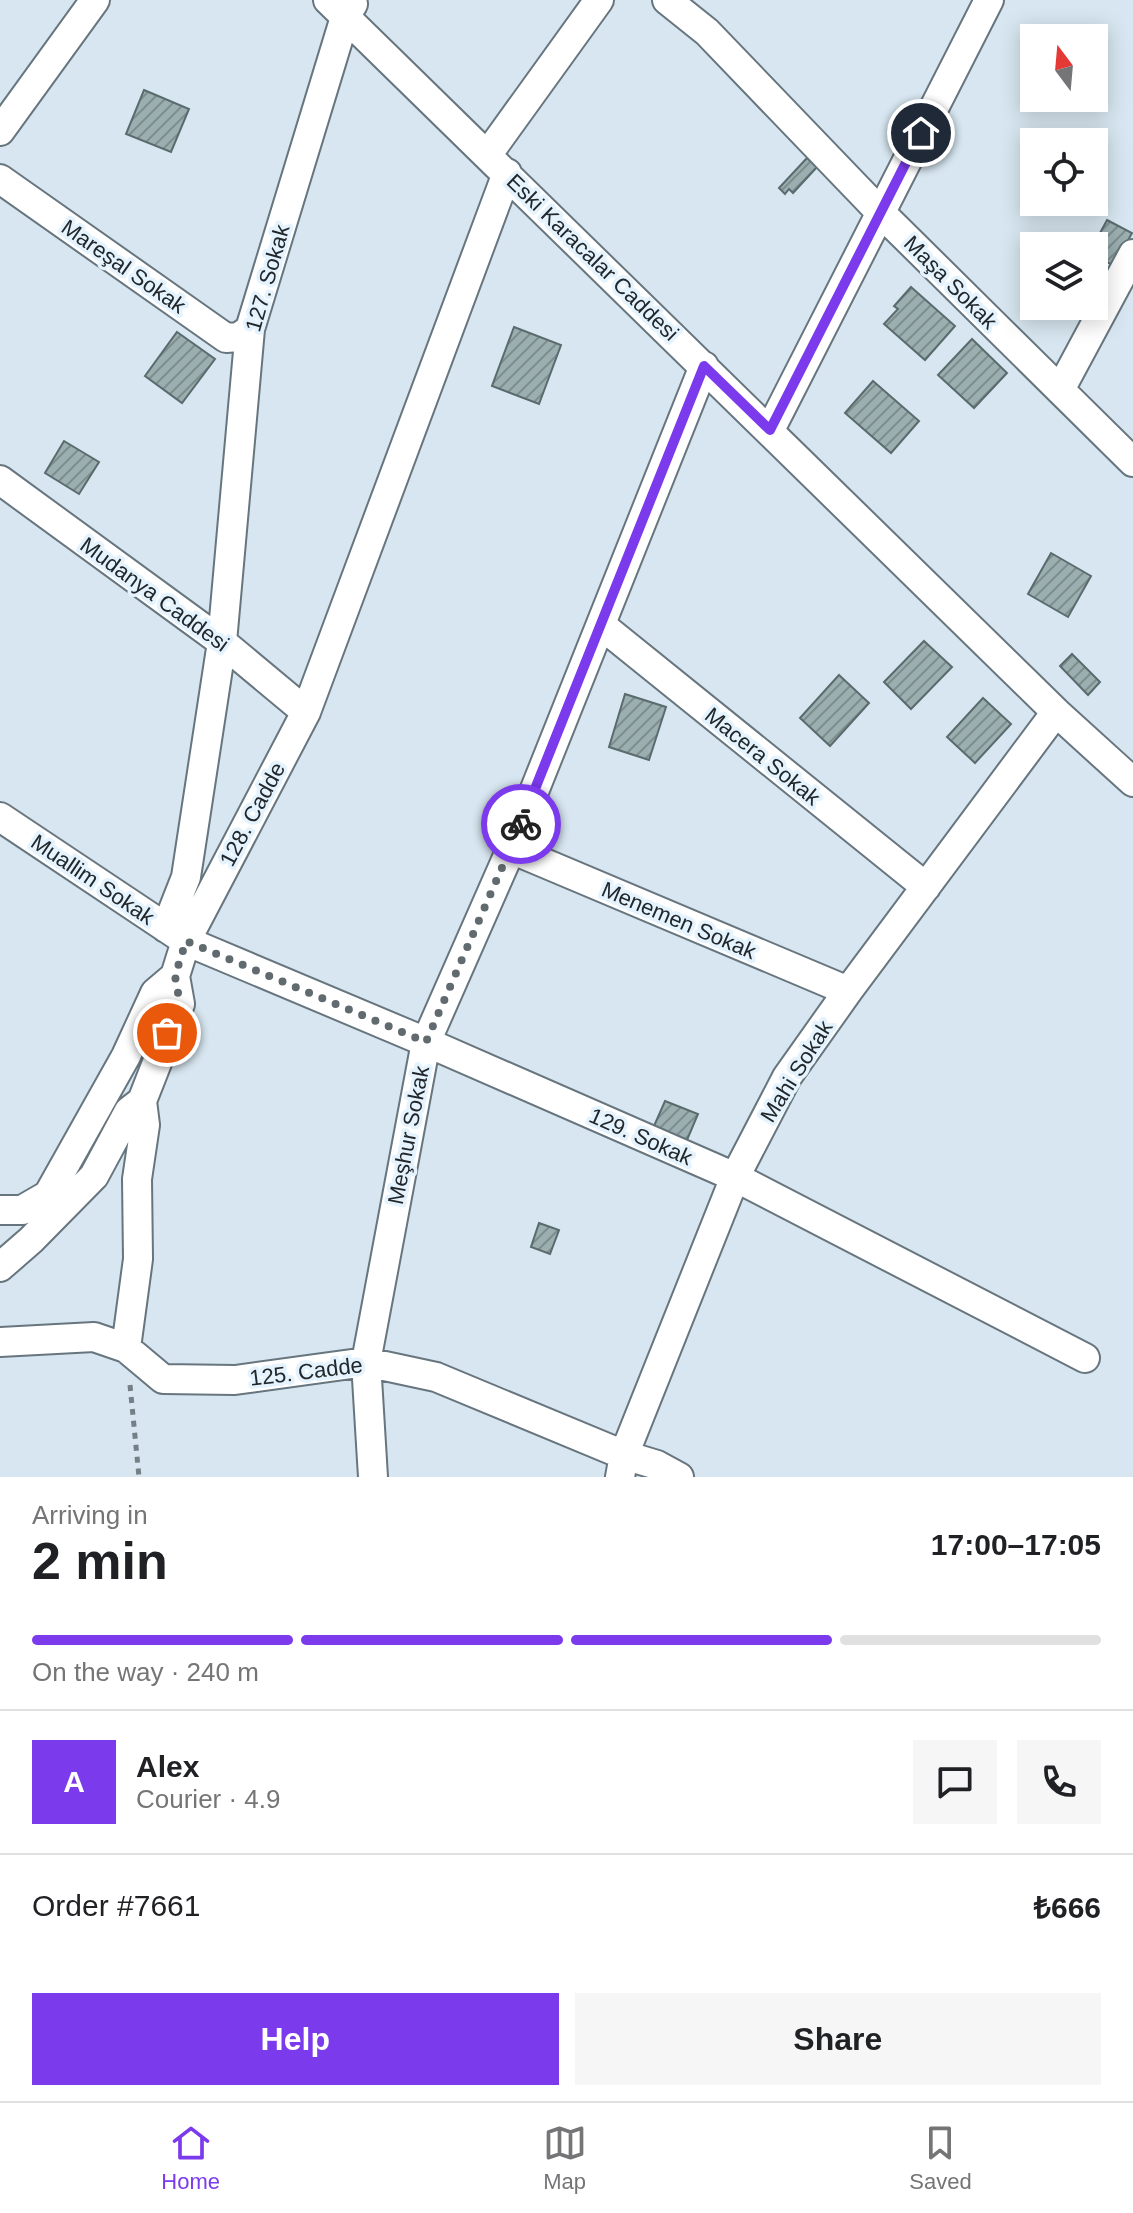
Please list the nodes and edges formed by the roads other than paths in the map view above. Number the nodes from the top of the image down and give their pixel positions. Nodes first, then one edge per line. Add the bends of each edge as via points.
1 (95, 0) edge
2 (599, 0) edge
3 (667, 0) edge
4 (989, 0) edge
5 (343, 6) edge
6 (0, 131) edge
7 (497, 163) junction
8 (0, 179) edge
9 (881, 213) junction
10 (1133, 254) edge
11 (250, 329) junction
12 (704, 366) junction
13 (1060, 390) junction
14 (770, 430) junction
15 (1133, 462) edge
16 (0, 480) edge
17 (601, 625) junction
18 (222, 642) junction
19 (306, 712) junction
20 (1056, 712) junction
21 (1133, 782) edge
22 (0, 817) edge
23 (511, 849) junction
24 (926, 887) junction
25 (176, 934) junction
26 (175, 976) junction
27 (848, 991) junction
28 (426, 1042) junction
29 (142, 1101) junction
30 (735, 1177) junction
31 (0, 1210) edge
32 (0, 1267) edge
33 (0, 1342) edge
34 (126, 1348) junction
35 (1085, 1358) dead end
36 (366, 1362) junction
37 (622, 1466) edge
38 (373, 1477) edge
39 (679, 1477) edge

1 - 6 street
2 - 7 street, 128. Cadde
3 - 9 street, Maşa Sokak via 707,32
4 - 9 street
5 - 7 street, Eski Karacalar Caddesi
5 - 11 street, 127. Sokak
7 - 12 street, Eski Karacalar Caddesi
7 - 19 street, 128. Cadde
8 - 11 street, Mareşal Sokak via 226,338
9 - 13 street, Maşa Sokak
9 - 14 street
10 - 13 street
11 - 18 street, 127. Sokak
12 - 14 street, Eski Karacalar Caddesi
12 - 17 street, Meşhur Sokak
13 - 15 street, Maşa Sokak
14 - 20 street, Eski Karacalar Caddesi
16 - 18 street, Mudanya Caddesi
17 - 23 street, Meşhur Sokak
17 - 24 street, Macera Sokak
18 - 19 street, Mudanya Caddesi
18 - 25 street, 127. Sokak
19 - 25 street, 128. Cadde
20 - 21 street, Eski Karacalar Caddesi
20 - 24 street, Mahi Sokak
22 - 25 street, Muallim Sokak
23 - 27 street, Menemen Sokak
23 - 28 street, Meşhur Sokak
24 - 27 street, Mahi Sokak
25 - 26 street, 128. Cadde
25 - 28 street, 129. Sokak
26 - 29 street, 128. Cadde via 180,1004
26 - 31 street via 155,993 48,1195 22,1210
27 - 30 street, Mahi Sokak via 787,1077
28 - 30 street, 129. Sokak
28 - 36 street, Meşhur Sokak
29 - 32 street via 129,1111 94,1176
29 - 34 street, 128. Cadde via 138,1259
30 - 35 street, 129. Sokak
30 - 37 street, Mahi Sokak
33 - 34 street via 94,1337
34 - 36 street, 125. Cadde via 163,1379 235,1380
36 - 37 street, 125. Cadde via 436,1377
36 - 38 street, Meşhur Sokak
37 - 39 street, 125. Cadde via 657,1465

